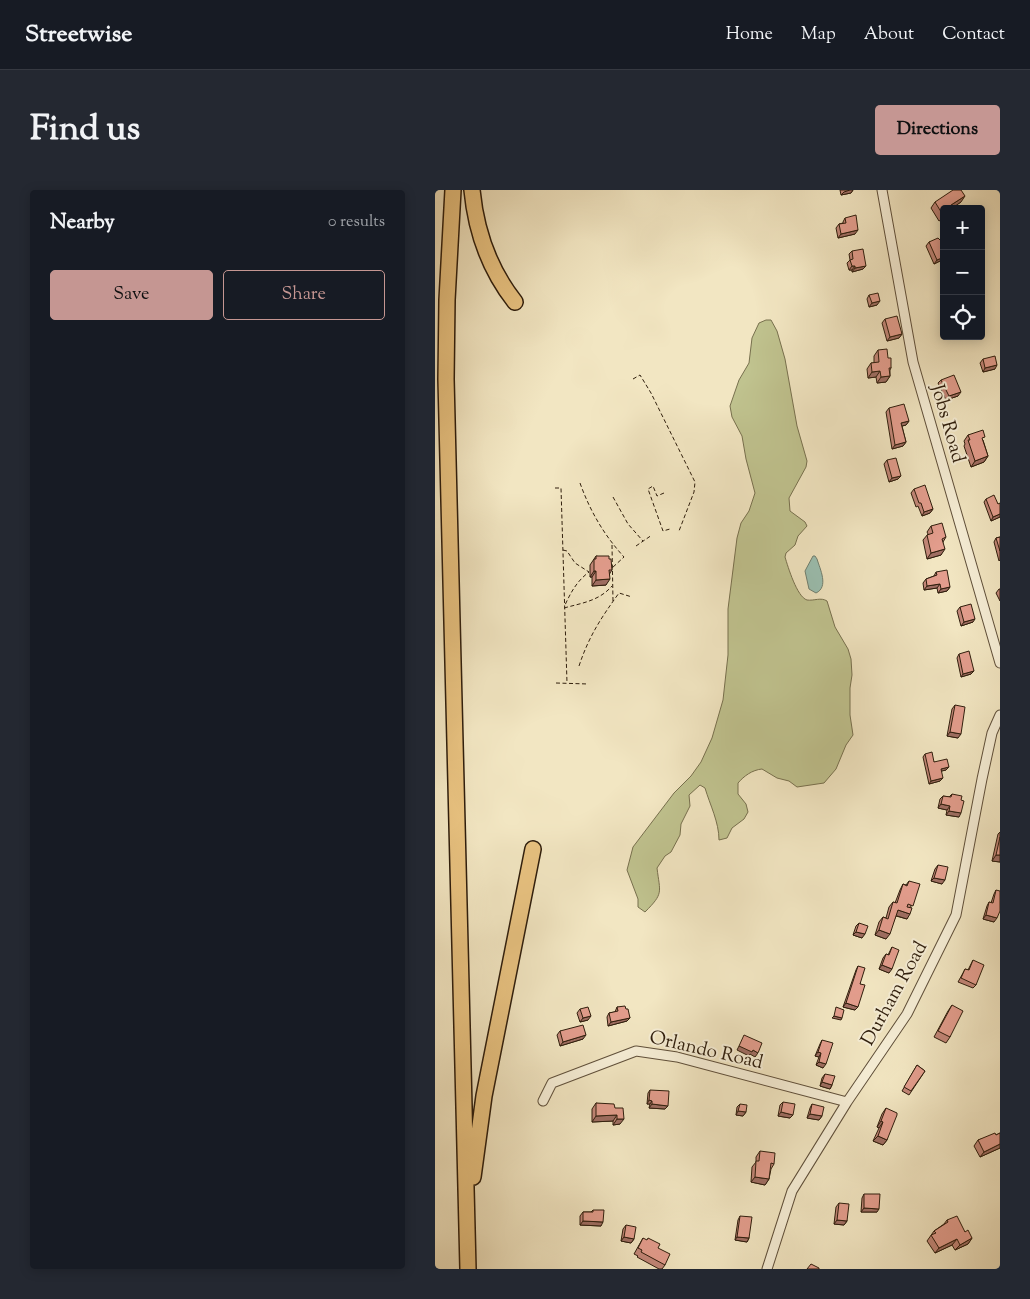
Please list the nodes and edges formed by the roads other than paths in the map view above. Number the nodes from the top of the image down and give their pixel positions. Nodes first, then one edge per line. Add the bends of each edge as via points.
1 (453, 190) edge
2 (472, 190) edge
3 (882, 190) edge
4 (515, 302) dead end
5 (1000, 663) edge
6 (1000, 715) edge
7 (533, 849) dead end
8 (543, 1101) dead end
9 (847, 1102) junction
10 (466, 1203) junction
11 (468, 1269) edge
12 (767, 1269) edge

1 - 10 highway via 446,409
2 - 4 highway via 485,251 496,275
3 - 5 street, Jobs Road via 913,362
6 - 9 street, Durham Road via 992,733 955,915 907,1014
7 - 10 highway
8 - 9 street, Orlando Road via 552,1083 636,1051 677,1057
9 - 12 street, Durham Road via 792,1191
10 - 11 highway

